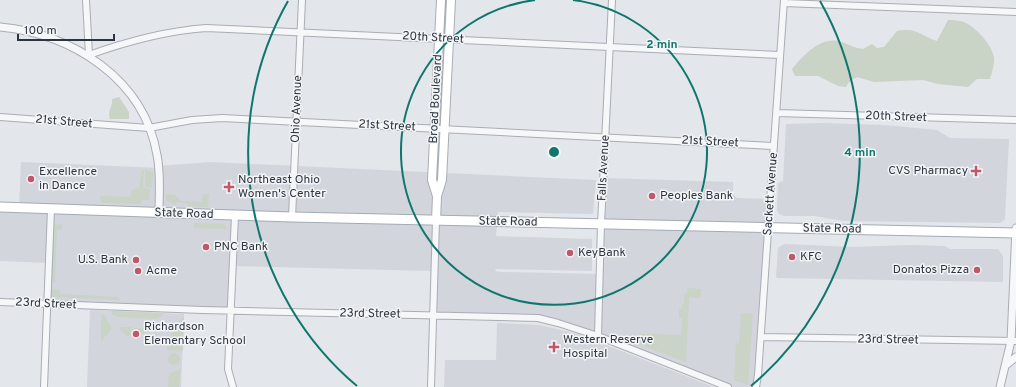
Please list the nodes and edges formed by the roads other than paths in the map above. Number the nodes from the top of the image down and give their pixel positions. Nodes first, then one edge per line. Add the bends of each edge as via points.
1 (86, 0) edge
2 (302, 0) edge
3 (441, 0) edge
4 (451, 0) edge
5 (612, 0) edge
6 (784, 1) edge
7 (1016, 12) edge
8 (0, 27) edge
9 (300, 31) junction
10 (439, 39) junction
11 (449, 39) junction
12 (610, 47) junction
13 (89, 55) junction
14 (780, 55) junction
15 (776, 113) junction
16 (0, 117) edge
17 (1016, 120) edge
18 (296, 122) junction
19 (149, 128) junction
20 (435, 129) junction
21 (444, 129) junction
22 (605, 137) junction
23 (774, 146) junction
24 (437, 196) junction
25 (0, 207) edge
26 (51, 209) junction
27 (158, 213) junction
28 (235, 216) junction
29 (292, 218) junction
30 (436, 221) junction
31 (601, 224) junction
32 (769, 228) junction
33 (1016, 228) edge
34 (1016, 233) edge
35 (0, 302) edge
36 (47, 304) junction
37 (231, 311) junction
38 (433, 315) junction
39 (598, 336) junction
40 (760, 337) junction
41 (1013, 341) edge
42 (1016, 357) edge
43 (1006, 365) junction
44 (44, 387) edge
45 (233, 387) edge
46 (431, 387) edge
47 (728, 387) edge
48 (756, 387) edge
49 (1000, 387) edge

1 - 13 street
2 - 9 street, Ohio Avenue
3 - 10 main road, Broad Boulevard
4 - 11 main road, Broad Boulevard
5 - 12 street, Falls Avenue
6 - 7 street
6 - 14 street, Sackett Avenue
8 - 13 street via 47,37
9 - 10 street, 20th Street
9 - 13 street, 20th Street via 220,28 182,30 136,39
9 - 18 street, Ohio Avenue
10 - 11 street, 20th Street
10 - 20 main road, Broad Boulevard
11 - 12 street, 20th Street
11 - 21 main road, Broad Boulevard
12 - 14 street, 20th Street
12 - 22 street, Falls Avenue
13 - 19 street via 128,90
14 - 15 street, Sackett Avenue
15 - 17 street, 20th Street
15 - 23 street, Sackett Avenue
16 - 19 street, 21st Street
18 - 19 street, 21st Street via 212,118
18 - 20 street, 21st Street
18 - 29 street, Ohio Avenue
19 - 27 street via 159,164
20 - 21 street, 21st Street
20 - 24 main road, Broad Boulevard via 432,180
21 - 22 street, 21st Street
21 - 24 main road, Broad Boulevard via 442,180
22 - 23 street, 21st Street
22 - 31 street, Falls Avenue
23 - 32 street, Sackett Avenue
24 - 30 main road, Broad Boulevard
25 - 26 main road, State Road
26 - 27 main road, State Road
26 - 36 street
27 - 28 main road, State Road
28 - 29 main road, State Road
28 - 37 street
29 - 30 main road, State Road
30 - 31 main road, State Road
30 - 38 street, Broad Boulevard
31 - 32 main road, State Road
31 - 39 street, Falls Avenue
32 - 34 main road, State Road
32 - 40 street, Sackett Avenue
33 - 34 street
34 - 41 street
35 - 36 street, 23rd Street
36 - 37 street, 23rd Street
36 - 44 street
37 - 38 street, 23rd Street
37 - 45 street via 228,368
38 - 39 street, 23rd Street via 538,318
38 - 46 street, Broad Boulevard
39 - 47 street, 23rd Street
40 - 41 street, 23rd Street
40 - 48 street, Sackett Avenue
41 - 43 street
42 - 43 street
43 - 49 street

